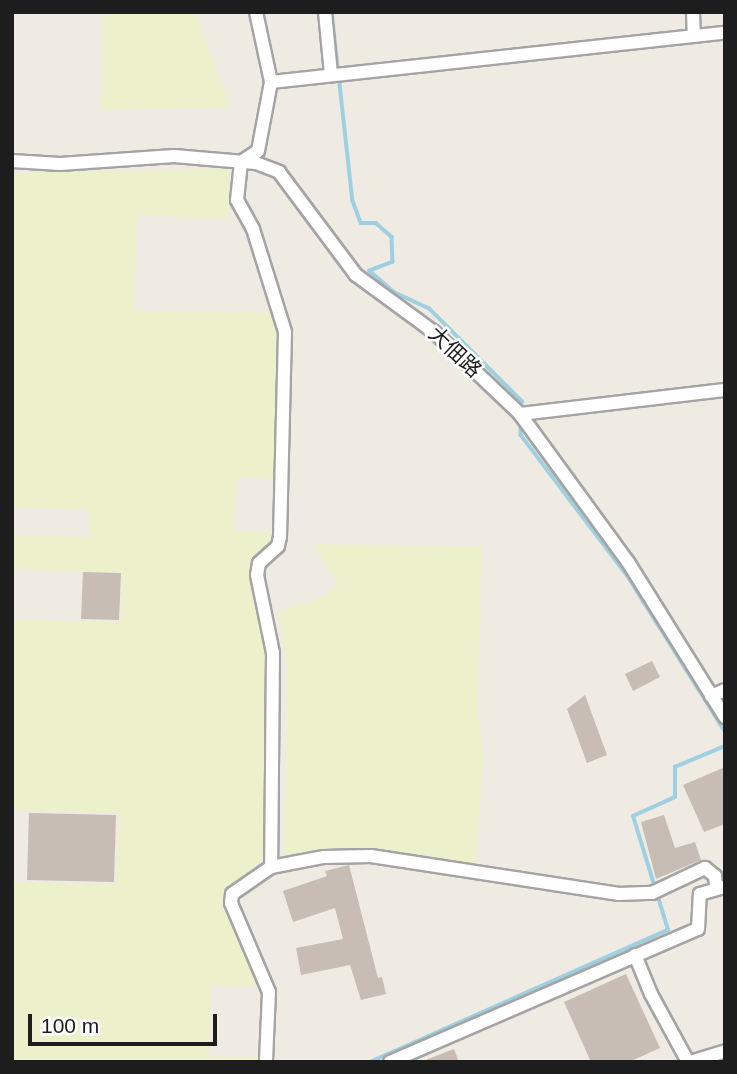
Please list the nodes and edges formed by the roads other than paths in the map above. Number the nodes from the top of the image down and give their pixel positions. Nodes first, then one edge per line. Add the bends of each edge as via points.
1 (256, 12) edge
2 (325, 12) edge
3 (693, 12) edge
4 (725, 33) edge
5 (694, 35) junction
6 (331, 74) junction
7 (271, 82) junction
8 (12, 161) edge
9 (241, 163) junction
10 (725, 390) edge
11 (520, 414) junction
12 (725, 690) edge
13 (711, 696) junction
14 (725, 717) edge
15 (271, 867) junction
16 (720, 887) edge
17 (635, 955) junction
18 (725, 1051) edge
19 (266, 1062) edge
20 (390, 1062) edge
21 (689, 1062) edge

1 - 7 street
2 - 6 street
3 - 5 street
4 - 5 street
5 - 6 street
6 - 7 street
7 - 9 street via 258,151
8 - 9 street, 大佃路 via 60,164 174,156
9 - 11 street, 大佃路 via 279,172 356,275 435,332
9 - 15 street via 237,201 253,229 285,332 280,537 278,546 259,563 257,575 273,653
10 - 11 street
11 - 13 street, 大佃路 via 628,562
12 - 13 street
13 - 14 street, 大佃路
15 - 16 street via 324,857 371,856 620,894 652,892 705,868
15 - 19 street via 232,894 231,903 269,992
16 - 17 street via 700,894 698,929
17 - 20 street
17 - 21 street
18 - 21 street

